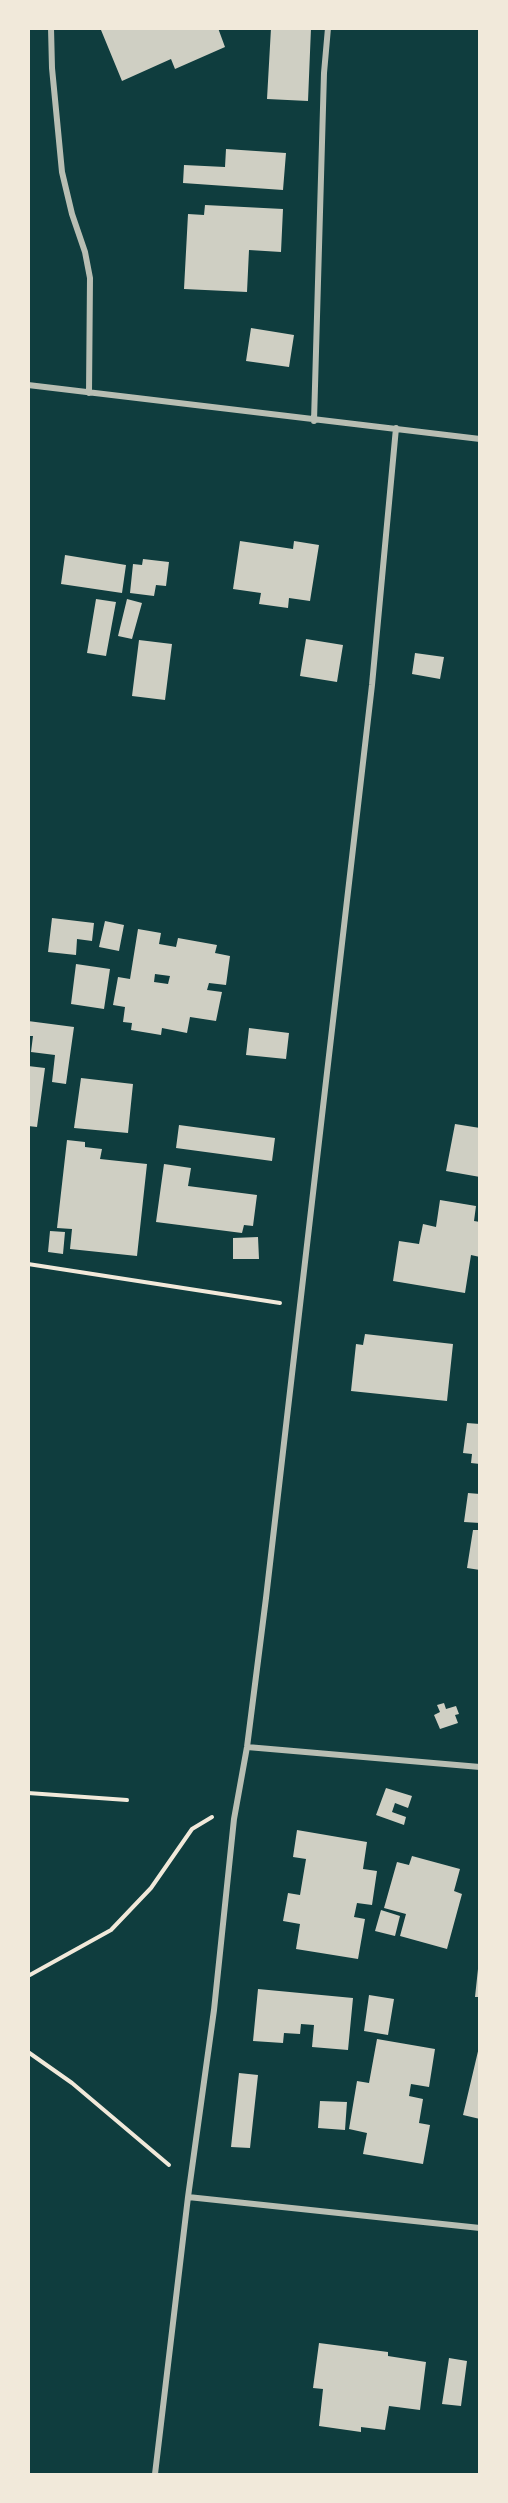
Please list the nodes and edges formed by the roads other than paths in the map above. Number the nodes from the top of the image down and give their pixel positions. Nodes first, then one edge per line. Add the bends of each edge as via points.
1 (51, 28) edge
2 (328, 28) edge
3 (28, 385) edge
4 (89, 393) junction
5 (314, 421) junction
6 (396, 428) junction
7 (480, 439) edge
8 (247, 1747) junction
9 (480, 1767) edge
10 (188, 2197) junction
11 (480, 2228) edge
12 (155, 2475) edge

1 - 4 street via 62,172 90,278
2 - 5 street
3 - 4 street
4 - 5 street
5 - 6 street
6 - 7 street
6 - 8 street via 372,685
8 - 9 street
8 - 10 street via 234,1819 214,2010
10 - 11 street
10 - 12 street

